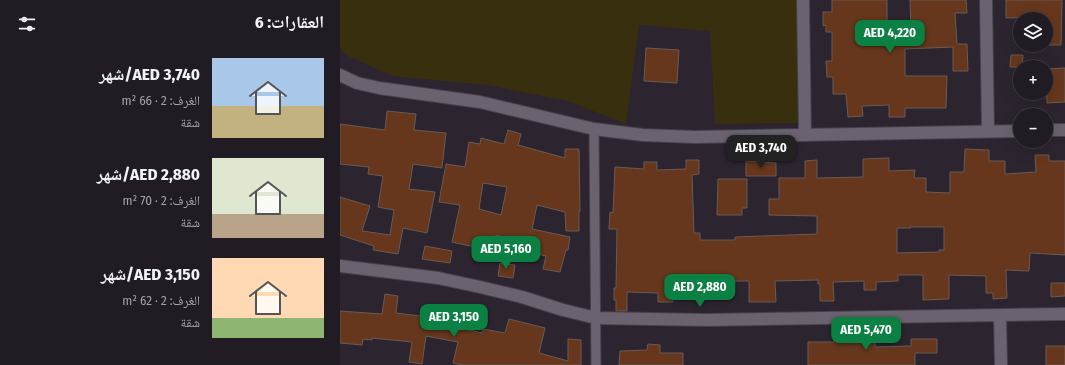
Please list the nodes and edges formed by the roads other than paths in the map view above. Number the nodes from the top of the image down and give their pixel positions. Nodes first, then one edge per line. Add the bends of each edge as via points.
1 (803, 0) edge
2 (986, 0) edge
3 (340, 75) edge
4 (594, 130) junction
5 (1013, 130) edge
6 (1053, 130) edge
7 (1065, 130) edge
8 (988, 131) junction
9 (805, 135) junction
10 (340, 266) edge
11 (1065, 314) edge
12 (1000, 316) junction
13 (596, 318) junction
14 (596, 365) edge
15 (1001, 365) edge

1 - 9 street
2 - 8 street
3 - 4 street via 357,83 379,88 480,102
4 - 9 street via 695,137
4 - 13 lane
5 - 8 street
6 - 7 street
8 - 9 street
10 - 13 street via 438,278 522,297
11 - 12 street
12 - 13 street via 706,320
12 - 15 street
13 - 14 lane

